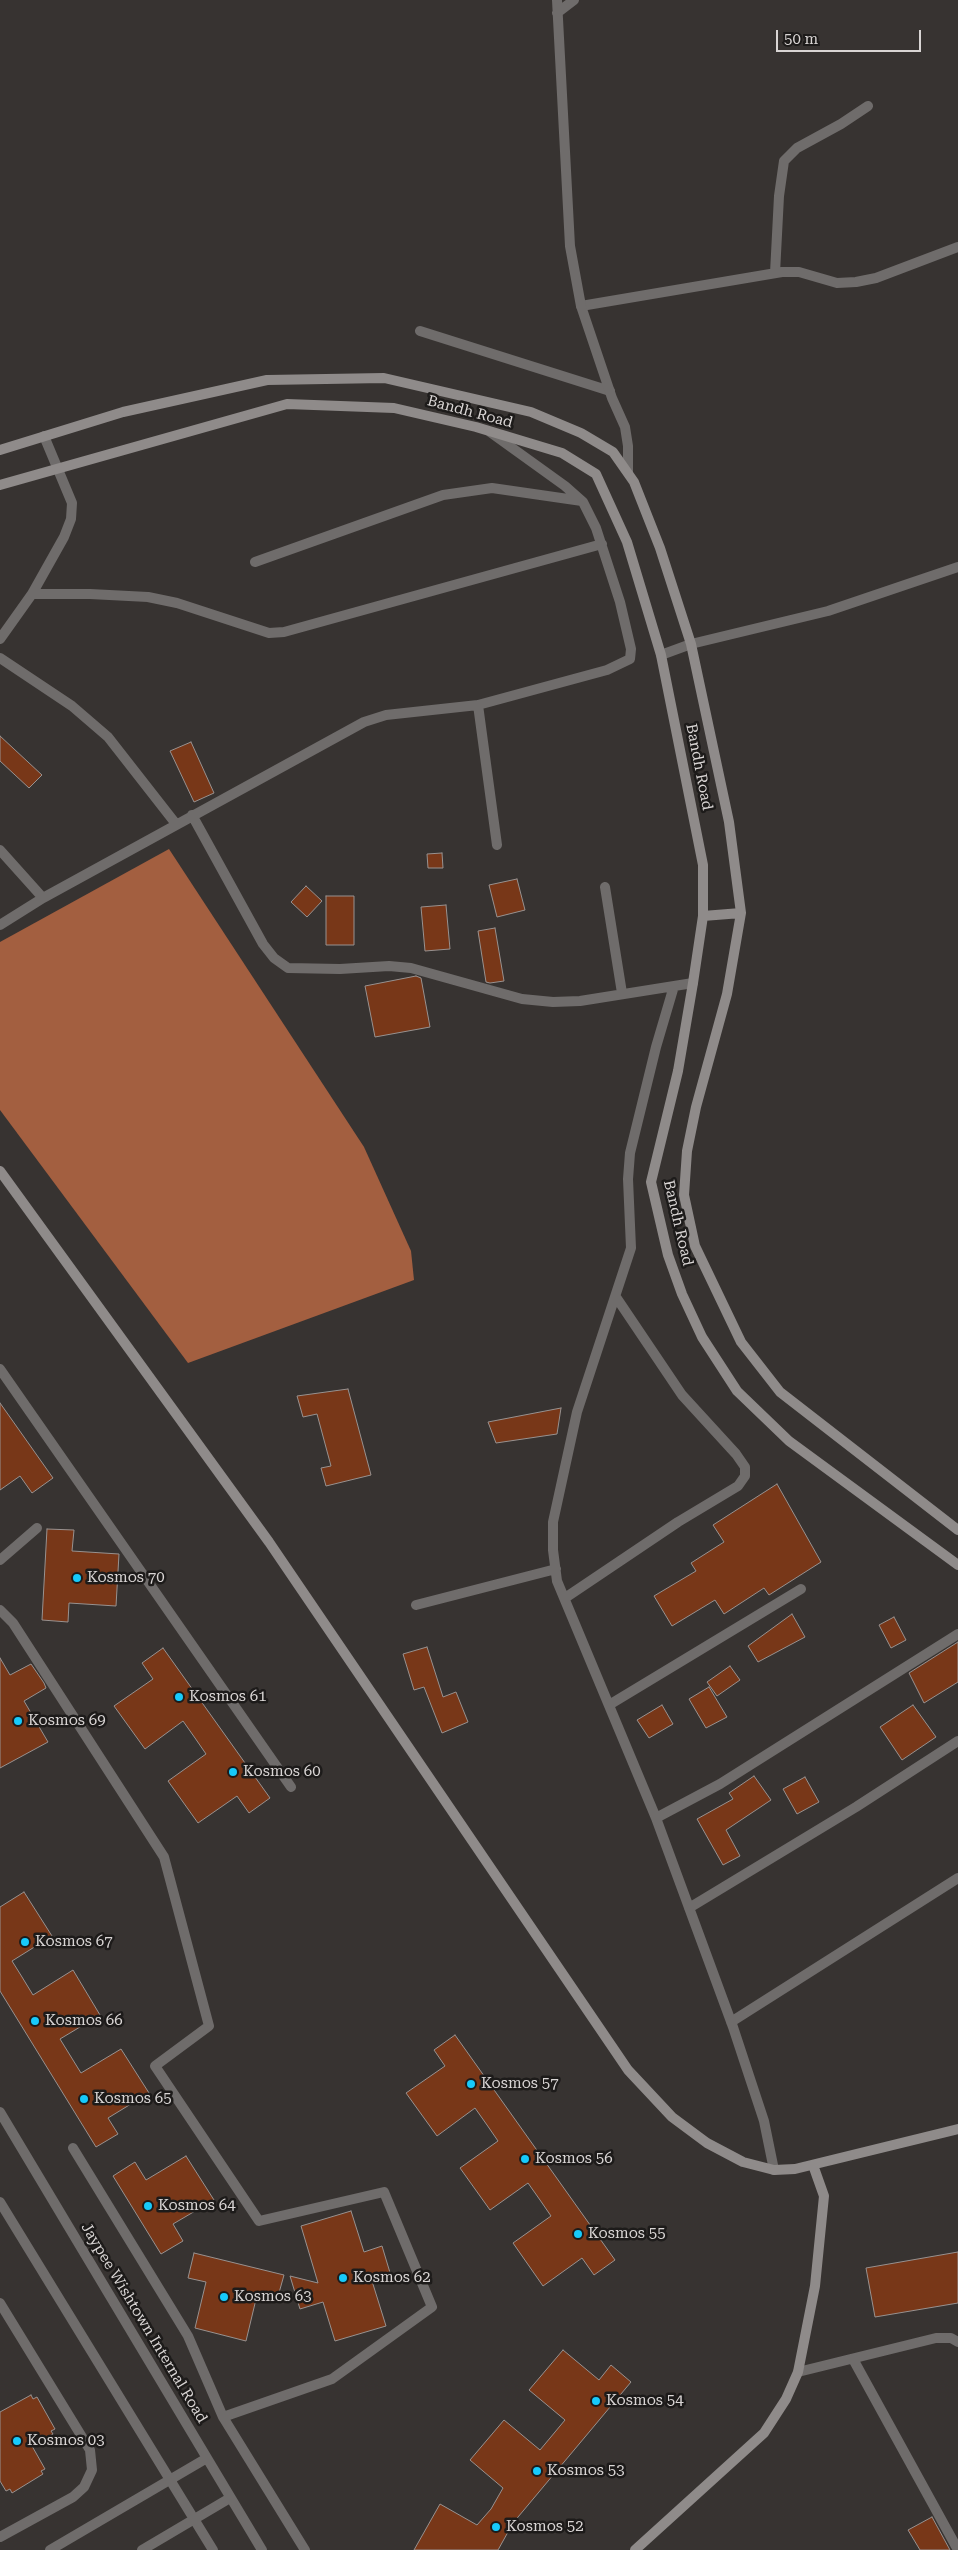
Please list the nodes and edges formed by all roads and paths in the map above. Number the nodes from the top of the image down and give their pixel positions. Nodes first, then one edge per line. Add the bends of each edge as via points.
1 (557, 0) edge
2 (574, 0) edge
3 (557, 13) junction
4 (868, 106) dead end
5 (958, 247) edge
6 (775, 273) junction
7 (581, 306) junction
8 (420, 331) dead end
9 (610, 391) junction
10 (488, 430) junction
11 (44, 436) junction
12 (0, 450) edge
13 (58, 468) junction
14 (628, 472) junction
15 (0, 485) edge
16 (583, 502) junction
17 (602, 544) junction
18 (255, 562) dead end
19 (958, 567) edge
20 (32, 594) junction
21 (0, 639) edge
22 (690, 644) junction
23 (661, 655) junction
24 (0, 658) edge
25 (478, 705) junction
26 (192, 815) junction
27 (176, 824) junction
28 (497, 845) dead end
29 (0, 850) edge
30 (604, 887) dead end
31 (43, 898) junction
32 (741, 913) junction
33 (704, 916) junction
34 (0, 926) edge
35 (693, 983) junction
36 (674, 986) junction
37 (622, 993) junction
38 (0, 1171) edge
39 (616, 1297) junction
40 (0, 1369) edge
41 (37, 1528) dead end
42 (958, 1530) edge
43 (0, 1560) edge
44 (958, 1565) edge
45 (556, 1569) junction
46 (801, 1589) dead end
47 (564, 1598) junction
48 (416, 1605) dead end
49 (0, 1610) edge
50 (958, 1634) edge
51 (609, 1705) junction
52 (958, 1741) edge
53 (292, 1787) dead end
54 (656, 1818) junction
55 (958, 1878) edge
56 (689, 1908) junction
57 (731, 2022) junction
58 (0, 2112) edge
59 (958, 2129) edge
60 (73, 2148) dead end
61 (813, 2165) junction
62 (774, 2170) junction
63 (0, 2202) edge
64 (0, 2303) edge
65 (958, 2342) edge
66 (853, 2359) junction
67 (798, 2372) junction
68 (223, 2417) junction
69 (207, 2458) junction
70 (170, 2479) junction
71 (230, 2498) junction
72 (194, 2519) junction
73 (0, 2537) edge
74 (50, 2550) edge
75 (142, 2550) edge
76 (213, 2550) edge
77 (262, 2550) edge
78 (305, 2550) edge
79 (635, 2550) edge
80 (958, 2550) edge

1 - 3 street
2 - 3 street
3 - 7 street via 570,246
4 - 6 street via 797,148 784,161
5 - 6 street via 876,278 856,282 837,284 799,272
6 - 7 street
7 - 9 street
8 - 9 street
9 - 14 street via 625,427
10 - 13 main road, Bandh Road via 394,408 287,404
10 - 16 street
10 - 23 main road, Bandh Road via 562,453 596,474 627,542
11 - 12 main road, Bandh Road
11 - 13 street
11 - 14 main road, Bandh Road via 123,412 267,380 384,378 531,412 580,433 613,452
13 - 15 main road, Bandh Road
13 - 20 street via 72,503 70,519 64,537
14 - 22 main road, Bandh Road via 660,548
16 - 17 street
16 - 18 street via 492,488 443,495
17 - 20 street via 284,632 269,633 177,603 148,597
17 - 25 street via 620,602 631,649 630,659 607,670
19 - 22 street via 828,611
20 - 21 street
22 - 23 street
22 - 32 main road, Bandh Road via 729,822
23 - 33 main road, Bandh Road via 703,865
24 - 27 street via 72,706 108,737
25 - 26 street via 386,715 364,722
25 - 28 street
26 - 27 street
26 - 37 street via 263,944 288,968 412,968 522,999 553,1002 580,1001
27 - 31 street
29 - 31 street
30 - 37 street
31 - 34 street
32 - 33 main road
32 - 42 main road, Bandh Road via 727,994 687,1151 684,1195 695,1246 741,1342 780,1392
33 - 35 main road, Bandh Road
35 - 36 street
35 - 44 main road, Bandh Road via 678,1071 651,1182 668,1255 682,1294 702,1337 737,1391 789,1441
36 - 37 street
36 - 39 street via 631,1143 628,1179 631,1248
38 - 62 main road via 269,1542 628,2070 672,2117 707,2143 744,2162
39 - 45 street via 577,1412 566,1461 553,1522
39 - 47 street via 682,1394 745,1466 745,1476 738,1486
40 - 53 street
41 - 43 street
45 - 47 street
45 - 48 street
46 - 51 street
47 - 51 street
49 - 68 street via 14,1622 164,1857 209,2026 155,2066 259,2221 384,2192 432,2307 332,2379
50 - 54 street via 720,1784
51 - 54 street
52 - 56 street
54 - 56 street
55 - 57 street
56 - 57 street
57 - 62 street via 764,2121
58 - 69 street, Jaypee Wishtown Internal Road
59 - 61 main road
60 - 68 street via 188,2336
61 - 62 main road via 795,2170
61 - 67 main road via 824,2196 815,2286
63 - 70 street
64 - 73 street via 90,2450 92,2470 84,2487 73,2497
65 - 66 street via 951,2338 936,2338
66 - 67 street
66 - 80 street
67 - 79 main road via 786,2399 764,2433
68 - 78 street
69 - 70 street
69 - 71 street, Jaypee Wishtown Internal Road
70 - 72 street
70 - 74 street
71 - 72 street
71 - 77 street, Jaypee Wishtown Internal Road
72 - 75 street
72 - 76 street

